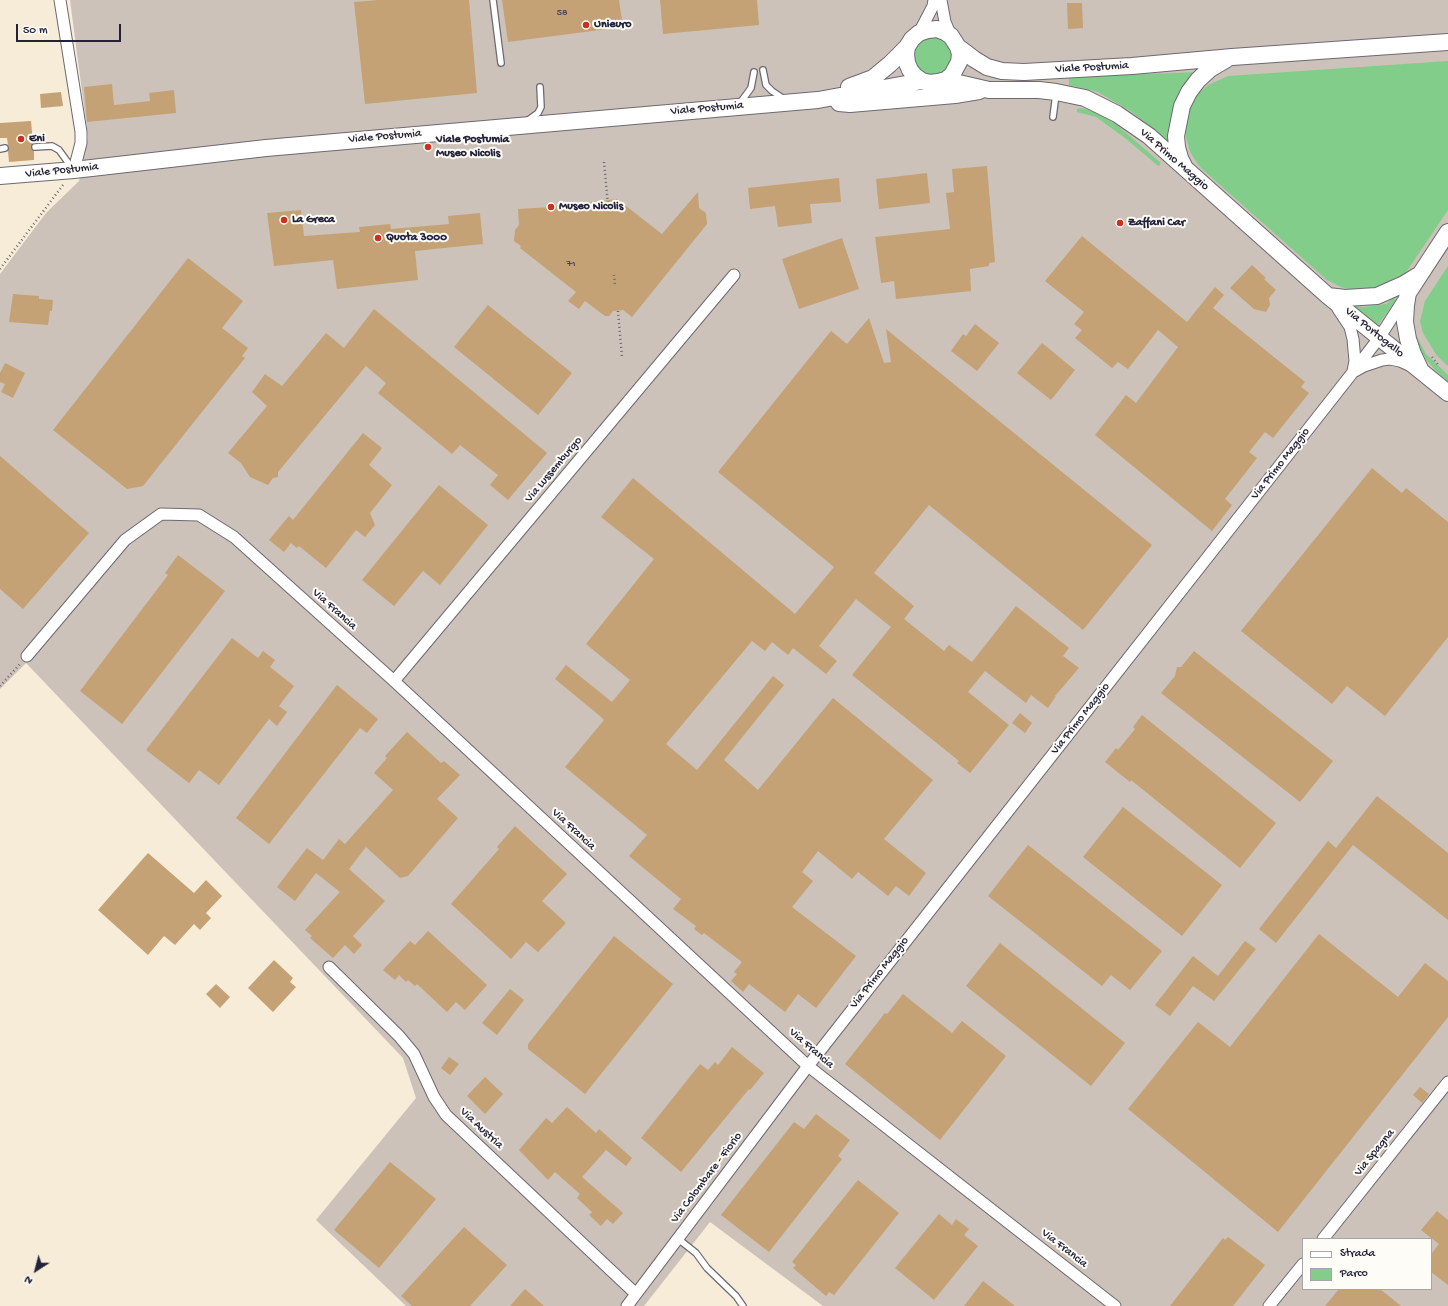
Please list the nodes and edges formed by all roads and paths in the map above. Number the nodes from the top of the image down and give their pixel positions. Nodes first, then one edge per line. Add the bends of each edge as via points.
1 (60, 0) edge
2 (493, 0) edge
3 (934, 0) edge
4 (941, 0) edge
5 (919, 33) junction
6 (954, 41) junction
7 (1446, 43) edge
8 (908, 47) junction
9 (1232, 57) junction
10 (501, 63) dead end
11 (763, 70) dead end
12 (754, 72) dead end
13 (946, 80) junction
14 (922, 81) junction
15 (540, 87) dead end
16 (989, 90) junction
17 (1056, 92) junction
18 (818, 100) junction
19 (790, 102) junction
20 (738, 106) junction
21 (1053, 117) dead end
22 (517, 126) junction
23 (35, 147) dead end
24 (604, 162) dead end
25 (74, 170) junction
26 (1187, 171) junction
27 (0, 176) edge
28 (608, 205) dead end
29 (1448, 232) edge
30 (0, 269) edge
31 (734, 275) dead end
32 (614, 276) dead end
33 (1418, 276) junction
34 (615, 285) dead end
35 (1408, 293) junction
36 (1328, 296) junction
37 (618, 311) dead end
38 (1379, 338) junction
39 (1428, 353) dead end
40 (622, 357) dead end
41 (1444, 369) dead end
42 (1420, 371) junction
43 (1353, 372) junction
44 (1448, 393) edge
45 (27, 656) joint
46 (394, 681) junction
47 (0, 686) edge
48 (329, 967) dead end
49 (808, 1066) junction
50 (1448, 1082) edge
51 (678, 1238) junction
52 (1324, 1238) edge
53 (1302, 1265) edge
54 (636, 1294) junction
55 (627, 1306) edge
56 (743, 1306) edge
57 (1115, 1306) edge
58 (1269, 1306) edge

1 - 25 street via 81,132
2 - 10 lane
3 - 5 street
4 - 6 street via 945,22
5 - 6 main road, Viale Postumia via 936,29 945,32
5 - 8 main road, Viale Postumia
6 - 9 main road, Viale Postumia via 974,59 987,67 1002,71 1132,66
6 - 13 main road via 960,54 959,62 957,69
7 - 9 main road, Viale Postumia
8 - 14 main road via 906,58 910,70
8 - 18 main road, Viale Postumia via 873,78
9 - 26 main road, Viale Postumia via 1220,62 1198,80 1182,106 1176,136 1180,158
11 - 19 lane via 766,84
12 - 20 lane via 751,88
13 - 14 main road, Viale Postumia via 930,83
13 - 16 main road, Viale Postumia
14 - 18 main road, Viale Postumia
15 - 22 lane via 541,107 538,113
16 - 17 main road, Via Primo Maggio
16 - 18 main road, Viale Postumia via 850,104
17 - 21 lane
17 - 26 main road, Via Primo Maggio via 1085,98 1116,114 1149,136
18 - 19 main road, Viale Postumia
19 - 20 main road, Viale Postumia
20 - 22 main road, Viale Postumia
22 - 25 main road, Viale Postumia via 266,148
23 - 25 lane via 52,146 59,150
24 - 28 path
25 - 27 main road, Viale Postumia
25 - 30 path
26 - 36 main road, Via Primo Maggio
29 - 33 main road
31 - 46 street, Via Lussemburgo
32 - 34 path
33 - 35 main road, Via Portogallo
33 - 36 main road via 1377,296
35 - 38 street, Via Primo Maggio
35 - 42 main road, Via Portogallo via 1405,322
36 - 38 main road, Via Portogallo
36 - 43 street, Via Primo Maggio via 1350,326 1354,354
37 - 40 path
38 - 42 main road, Via Portogallo
38 - 43 street, Via Primo Maggio
39 - 41 path
42 - 43 street, Via Primo Maggio via 1400,361 1390,360 1373,362
42 - 44 main road, Via Portogallo
43 - 49 street, Via Primo Maggio
45 - 46 street, Via Francia via 124,540 161,514 199,515 234,536
45 - 47 path
46 - 49 street, Via Francia
48 - 54 street, Via Austria via 414,1054 434,1097 446,1115
49 - 51 street, Via Colombare - Fiorio
49 - 57 street, Via Francia
50 - 52 street, Via Spagna
51 - 54 street, Via Colombare - Fiorio
51 - 56 lane via 696,1253
53 - 58 street
54 - 55 street, Via Colombare - Fiorio

